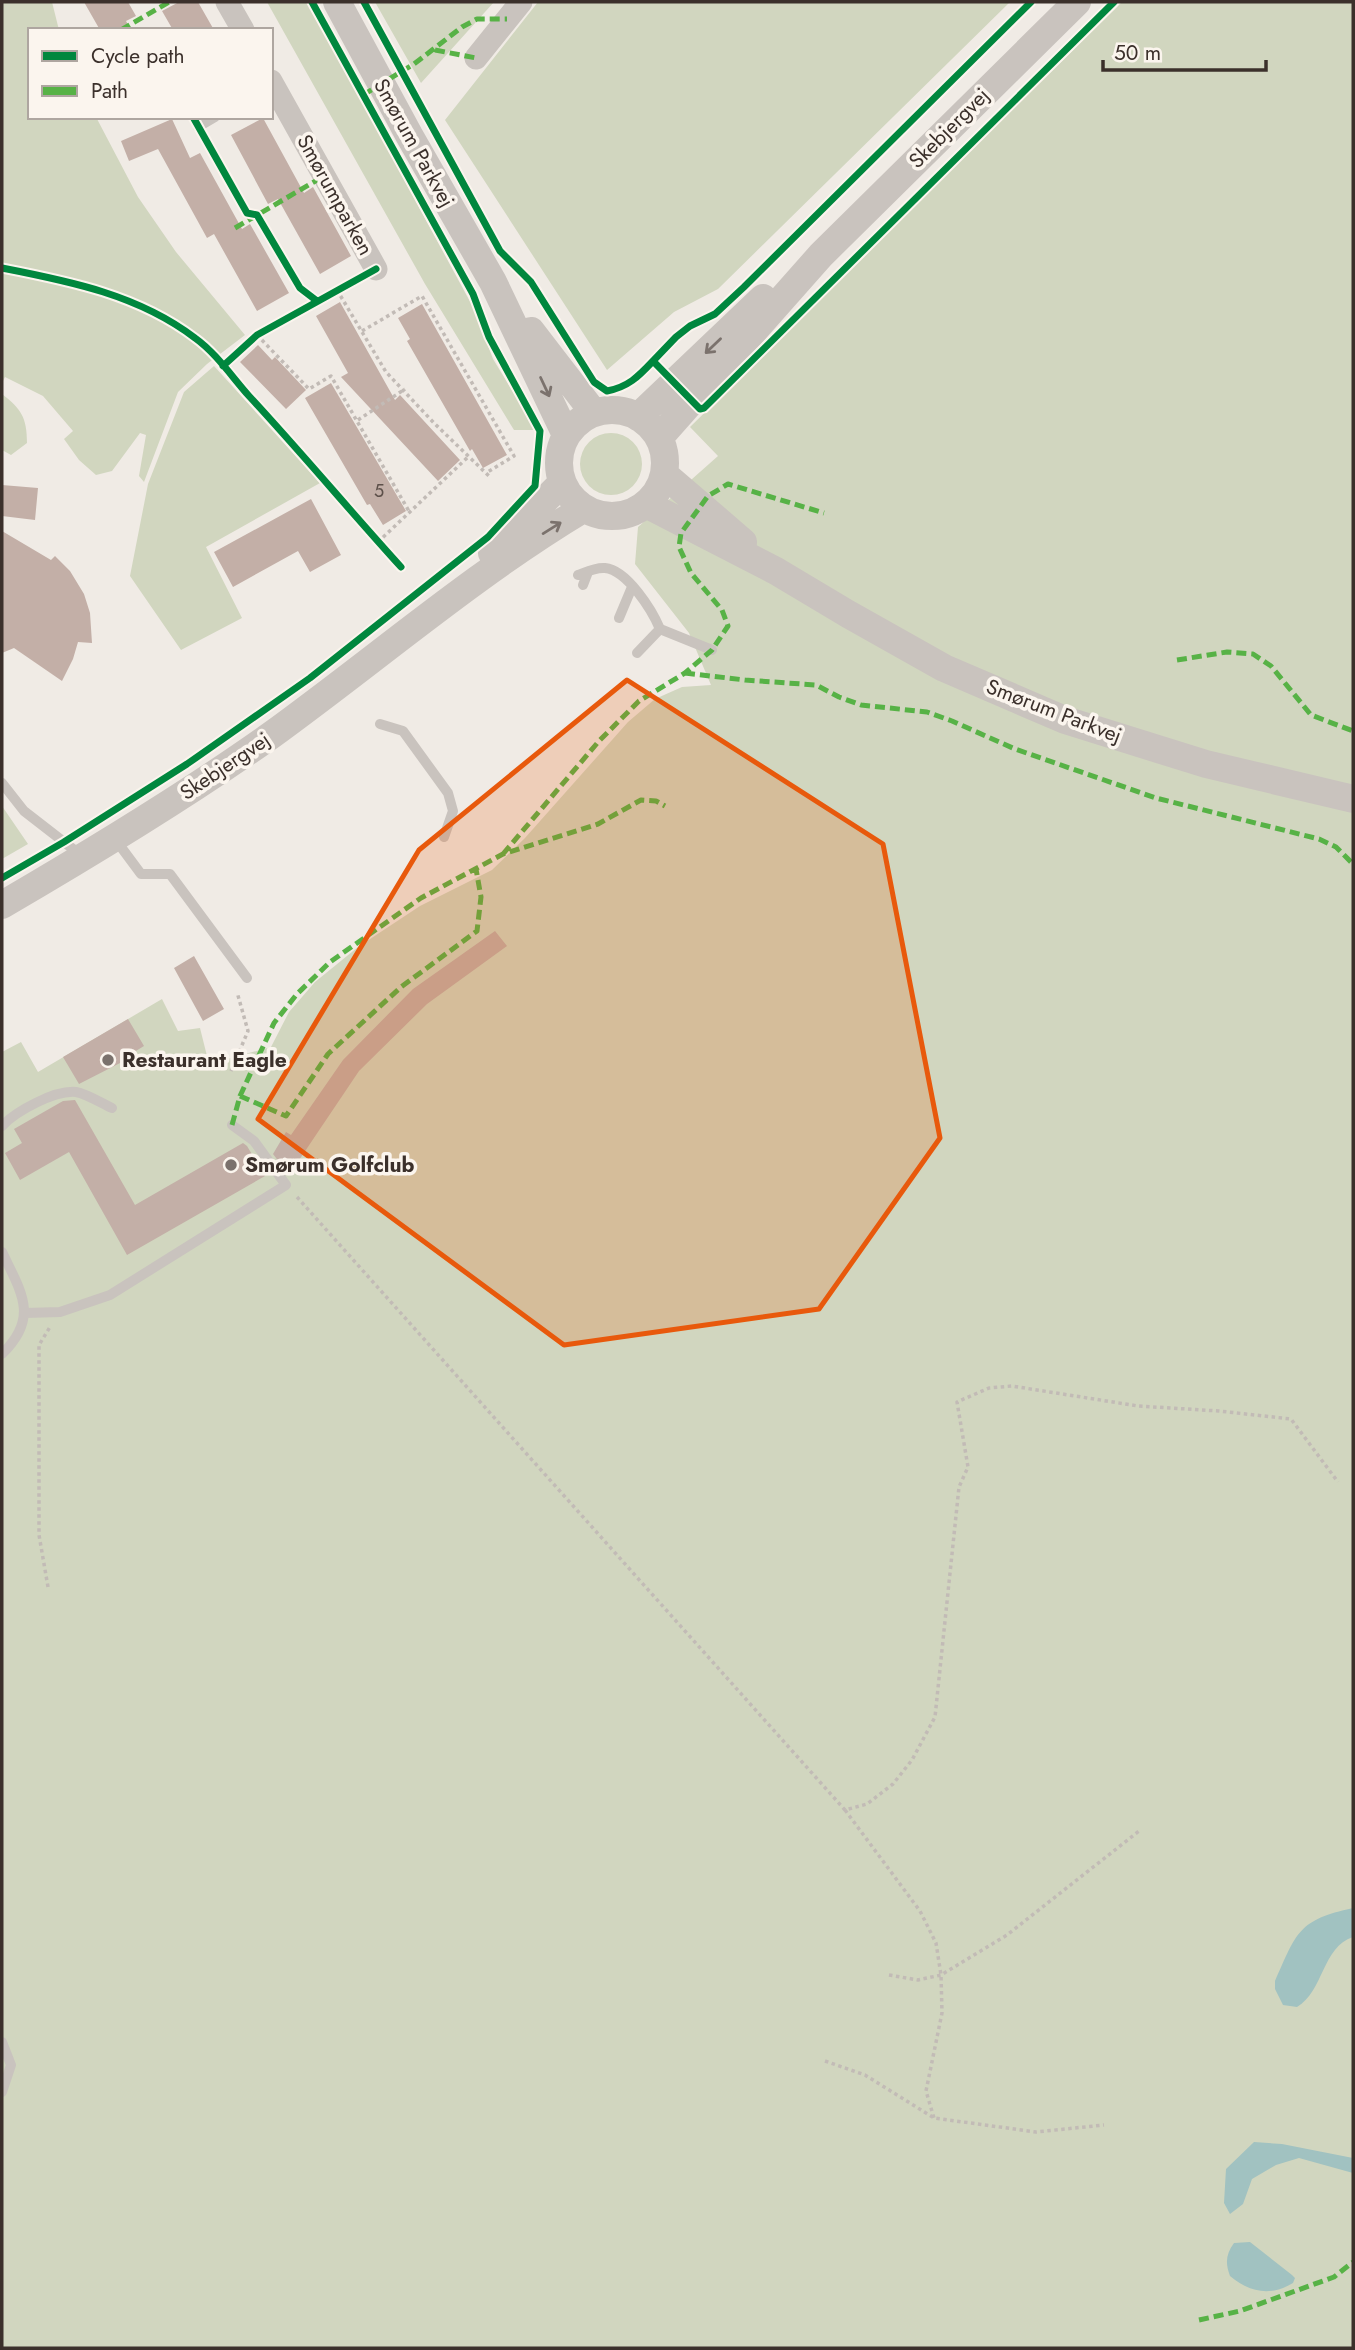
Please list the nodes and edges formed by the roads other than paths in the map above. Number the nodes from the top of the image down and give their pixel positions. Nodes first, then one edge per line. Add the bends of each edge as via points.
1 (227, 2) edge
2 (337, 2) edge
3 (521, 2) edge
4 (1077, 2) edge
5 (242, 28) edge
6 (476, 58) dead end
7 (273, 86) edge
8 (212, 119) edge
9 (198, 127) dead end
10 (821, 255) junction
11 (376, 270) road end
12 (493, 282) junction
13 (594, 413) junction
14 (638, 417) junction
15 (566, 435) junction
16 (659, 438) junction
17 (664, 474) junction
18 (562, 483) junction
19 (646, 504) junction
20 (583, 509) junction
21 (776, 571) junction
22 (583, 577) dead end
23 (632, 587) junction
24 (436, 610) junction
25 (619, 618) dead end
26 (660, 629) junction
27 (712, 650) dead end
28 (637, 653) dead end
29 (380, 724) dead end
30 (2, 783) edge
31 (1353, 799) edge
32 (444, 837) dead end
33 (115, 839) junction
34 (84, 857) junction
35 (2, 905) edge
36 (247, 978) dead end
37 (112, 1108) dead end
38 (232, 1125) dead end
39 (2, 1126) edge
40 (2, 1252) edge
41 (25, 1313) junction
42 (2, 1354) edge
43 (2, 2042) edge
44 (2, 2092) edge

1 - 5 street
2 - 12 street, Smørum Parkvej
3 - 6 street
4 - 10 street, Skebjergvej
7 - 11 street, Smørumparken
8 - 9 lane
10 -> 14 street, Skebjergvej via 758,302
10 - 16 street, Skebjergvej
12 - 13 street, Smørum Parkvej
12 -> 15 street, Smørum Parkvej
13 - 14 street via 617,410
13 - 15 street
14 - 16 street
15 - 18 street via 559,458
16 - 17 street via 665,455
17 - 19 street
17 - 21 street, Smørum Parkvej
18 - 20 street
18 - 24 street, Skebjergvej
19 - 20 street via 616,517
19 - 21 street, Smørum Parkvej
24 -> 20 street, Skebjergvej
21 - 31 street, Smørum Parkvej via 944,668 1065,720 1206,765
22 - 23 lane via 602,567 614,570
23 - 25 lane
23 - 26 lane via 651,609
24 - 33 street, Skebjergvej via 268,737
26 - 27 lane
26 - 28 lane
29 - 32 lane via 403,731 448,793 453,811
30 - 34 lane via 24,811
33 - 34 street, Skebjergvej
33 - 36 lane via 141,874 170,874
34 - 35 street, Skebjergvej
37 - 39 lane via 76,1092 52,1096
38 - 41 lane via 254,1140 286,1185 110,1295 60,1312
40 - 41 lane via 21,1292
41 - 42 lane via 22,1331
43 - 44 lane via 11,2065

